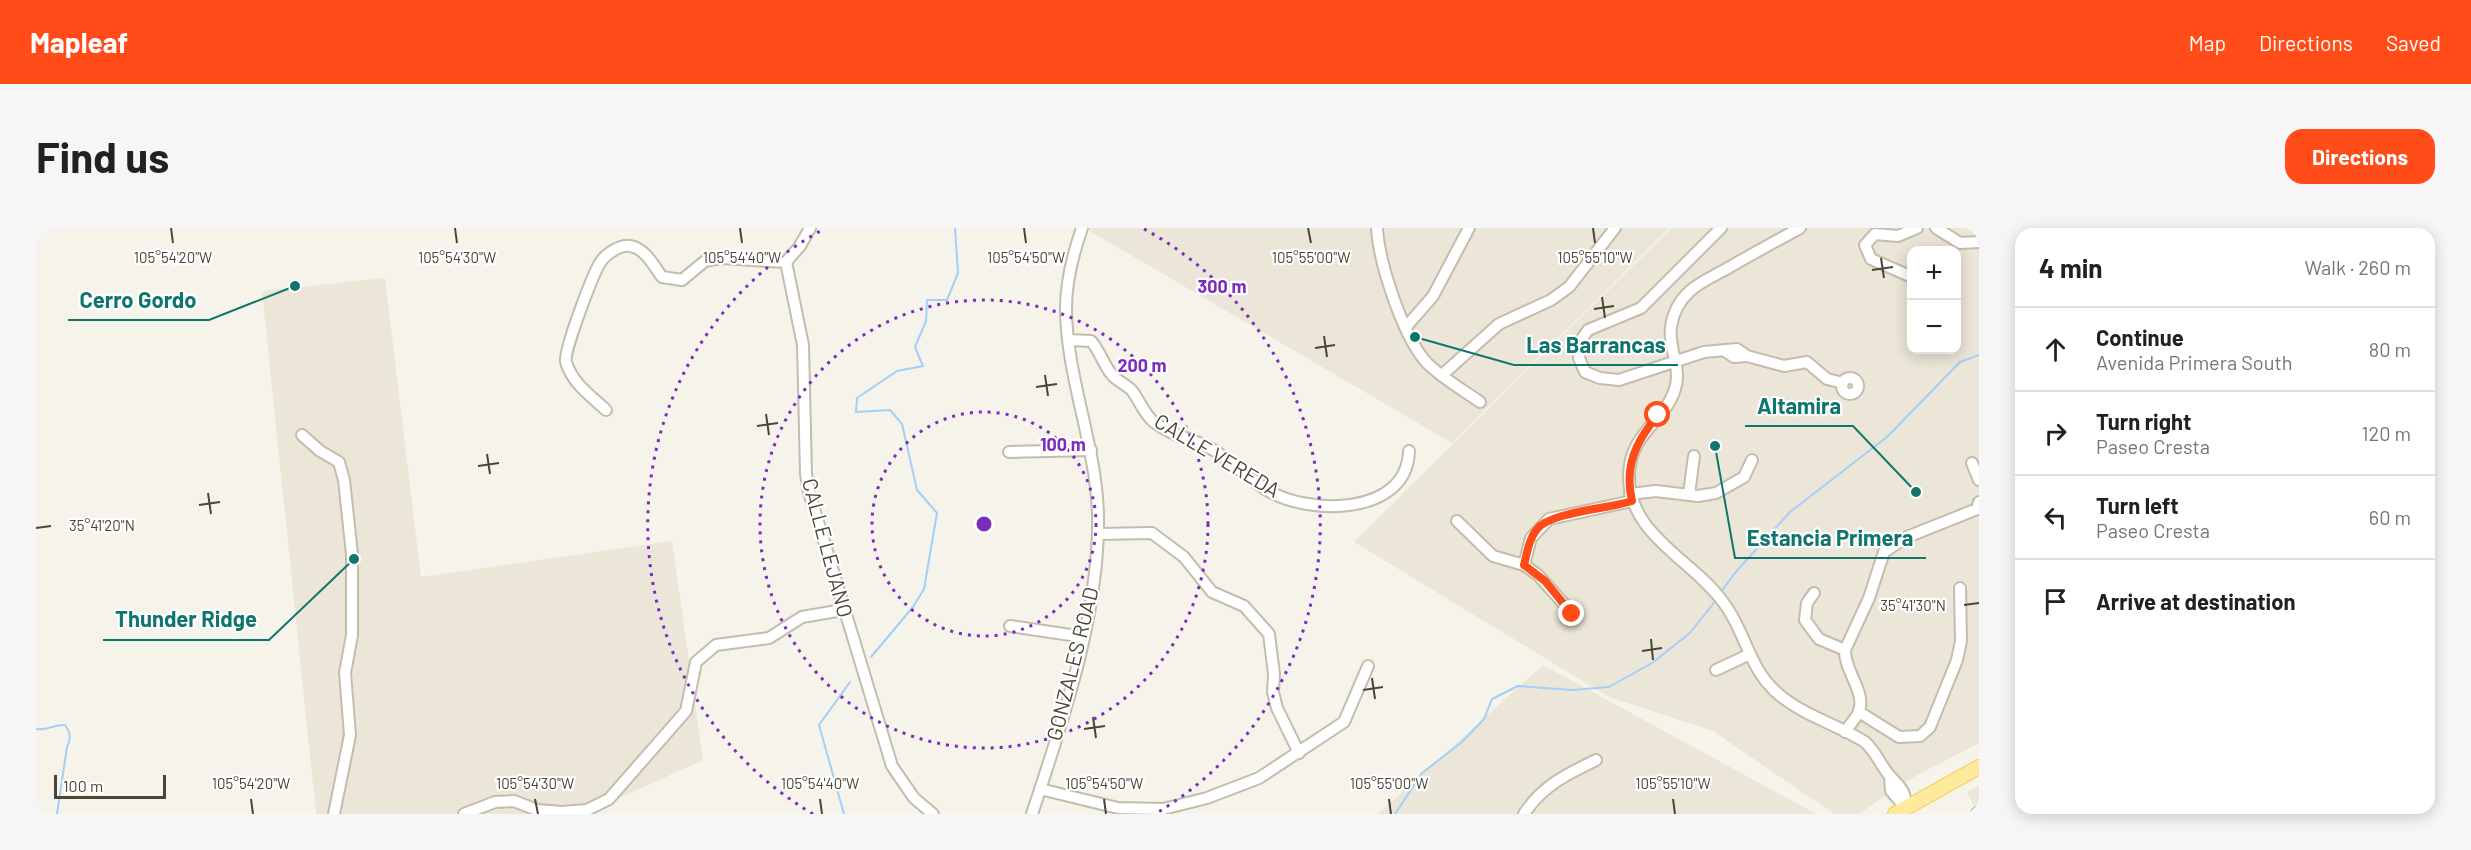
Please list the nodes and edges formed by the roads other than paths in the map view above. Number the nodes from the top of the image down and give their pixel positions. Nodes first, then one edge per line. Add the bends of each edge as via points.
1 (810, 228) edge
2 (1082, 228) edge
3 (1377, 228) edge
4 (1468, 228) edge
5 (1615, 228) edge
6 (1721, 228) edge
7 (1800, 228) edge
8 (1917, 228) edge
9 (1936, 228) edge
10 (1979, 242) edge
11 (786, 262) junction
12 (1907, 275) edge
13 (1406, 327) junction
14 (1069, 340) junction
15 (1675, 360) junction
16 (1443, 375) junction
17 (1843, 383) dead end
18 (1480, 402) dead end
19 (606, 410) dead end
20 (302, 435) dead end
21 (1091, 450) junction
22 (1009, 452) dead end
23 (1409, 452) dead end
24 (1694, 456) dead end
25 (1752, 459) dead end
26 (1972, 463) dead end
27 (1979, 480) edge
28 (1689, 494) junction
29 (1631, 498) junction
30 (1979, 502) edge
31 (1457, 521) dead end
32 (1098, 534) junction
33 (1524, 565) junction
34 (1960, 588) dead end
35 (1814, 593) dead end
36 (843, 610) junction
37 (1572, 614) dead end
38 (1010, 626) dead end
39 (1084, 637) junction
40 (1845, 650) junction
41 (1748, 655) junction
42 (1368, 666) dead end
43 (1716, 670) dead end
44 (1859, 712) junction
45 (1845, 732) junction
46 (1299, 753) junction
47 (1596, 760) dead end
48 (1979, 767) edge
49 (1041, 789) junction
50 (1901, 811) edge
51 (334, 814) edge
52 (464, 814) edge
53 (933, 814) edge
54 (1032, 814) edge
55 (1524, 814) edge

1 - 11 street
2 - 14 street, GONZALES ROAD via 1066,291
3 - 13 street via 1381,261
4 - 13 street via 1433,297
5 - 16 street via 1569,287 1551,300 1499,324
6 - 15 street via 1641,308 1588,330 1581,340 1579,358 1585,372 1600,378 1619,380
7 - 15 street via 1689,291 1672,320
8 - 12 street via 1898,236 1875,234 1865,245 1871,259
9 - 10 street via 1960,243
11 - 19 street via 721,258 705,261 682,280 662,277 643,252 632,246 622,245 600,261 565,359 575,381
11 - 36 street, CALLE LEJANO via 803,345 806,474
13 - 16 street via 1418,350
14 - 21 street, GONZALES ROAD
14 - 23 street, CALLE VEREDA via 1091,340 1103,364 1132,390 1152,421 1207,446 1267,490 1282,496 1341,507 1385,495 1402,476
15 - 17 street via 1725,351 1734,357 1748,356 1784,366 1807,362 1827,379
15 - 29 street via 1675,391 1643,433 1633,454 1629,469
16 - 18 street
20 - 51 street via 320,452 339,462 352,554 352,635 345,673 350,735
21 - 22 street
21 - 32 street, GONZALES ROAD
24 - 28 street
25 - 28 street via 1744,477 1727,488 1711,495
26 - 27 street
28 - 29 street via 1656,491
29 - 33 street via 1593,512 1545,521 1531,538
29 - 41 street via 1647,528 1723,600
30 - 40 street via 1977,509 1907,537 1884,552 1869,598
31 - 33 street via 1493,556
32 - 39 street, GONZALES ROAD via 1096,571
32 - 46 street via 1152,533 1184,558 1212,592 1244,606 1269,634 1277,708
33 - 37 street via 1545,581
34 - 44 street via 1959,651 1930,727 1920,735 1899,737
35 - 40 street via 1807,603 1805,620 1818,639
36 - 52 street via 802,617 769,638 716,645 696,662 686,711 609,799 587,810 562,812 537,810 514,801 495,802
36 - 53 street, CALLE LEJANO via 892,766 908,791
38 - 39 street
39 - 49 street, GONZALES ROAD
40 - 44 street
41 - 43 street
41 - 45 street via 1780,696
42 - 46 street via 1344,722
44 - 45 street
45 - 50 street via 1870,747 1903,788
46 - 49 street via 1259,778 1207,798 1163,809 1118,808
47 - 55 street via 1559,778 1534,799
48 - 50 main road
49 - 54 street, GONZALES ROAD

